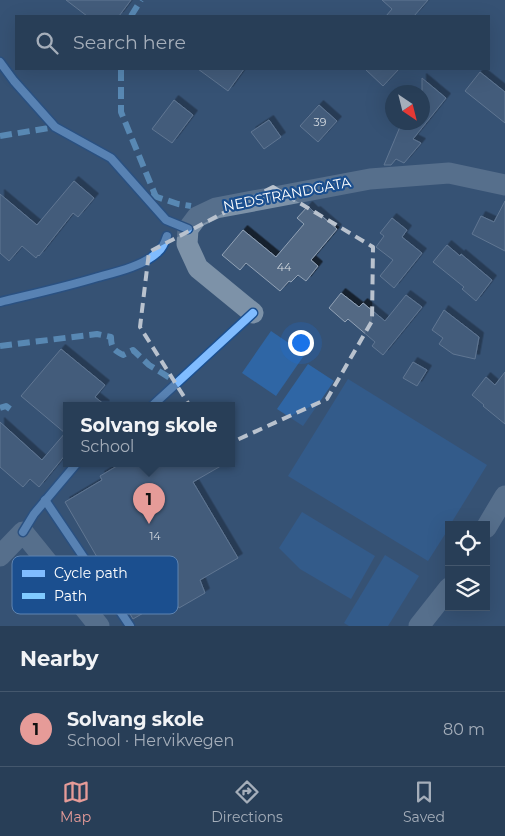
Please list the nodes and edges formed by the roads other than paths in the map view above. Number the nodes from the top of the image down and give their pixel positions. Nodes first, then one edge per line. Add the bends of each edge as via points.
1 (505, 185) edge
2 (253, 313) dead end
3 (505, 496) edge
4 (490, 521) edge
5 (0, 556) edge
6 (42, 556) edge
7 (445, 593) edge
8 (89, 614) edge
9 (99, 626) edge
10 (419, 626) edge

1 - 2 street, NEDSTRANDGATA via 449,173 370,179 216,208 197,217 188,229 187,244 198,268
3 - 4 street
5 - 6 street via 23,532
7 - 10 street
8 - 9 street

